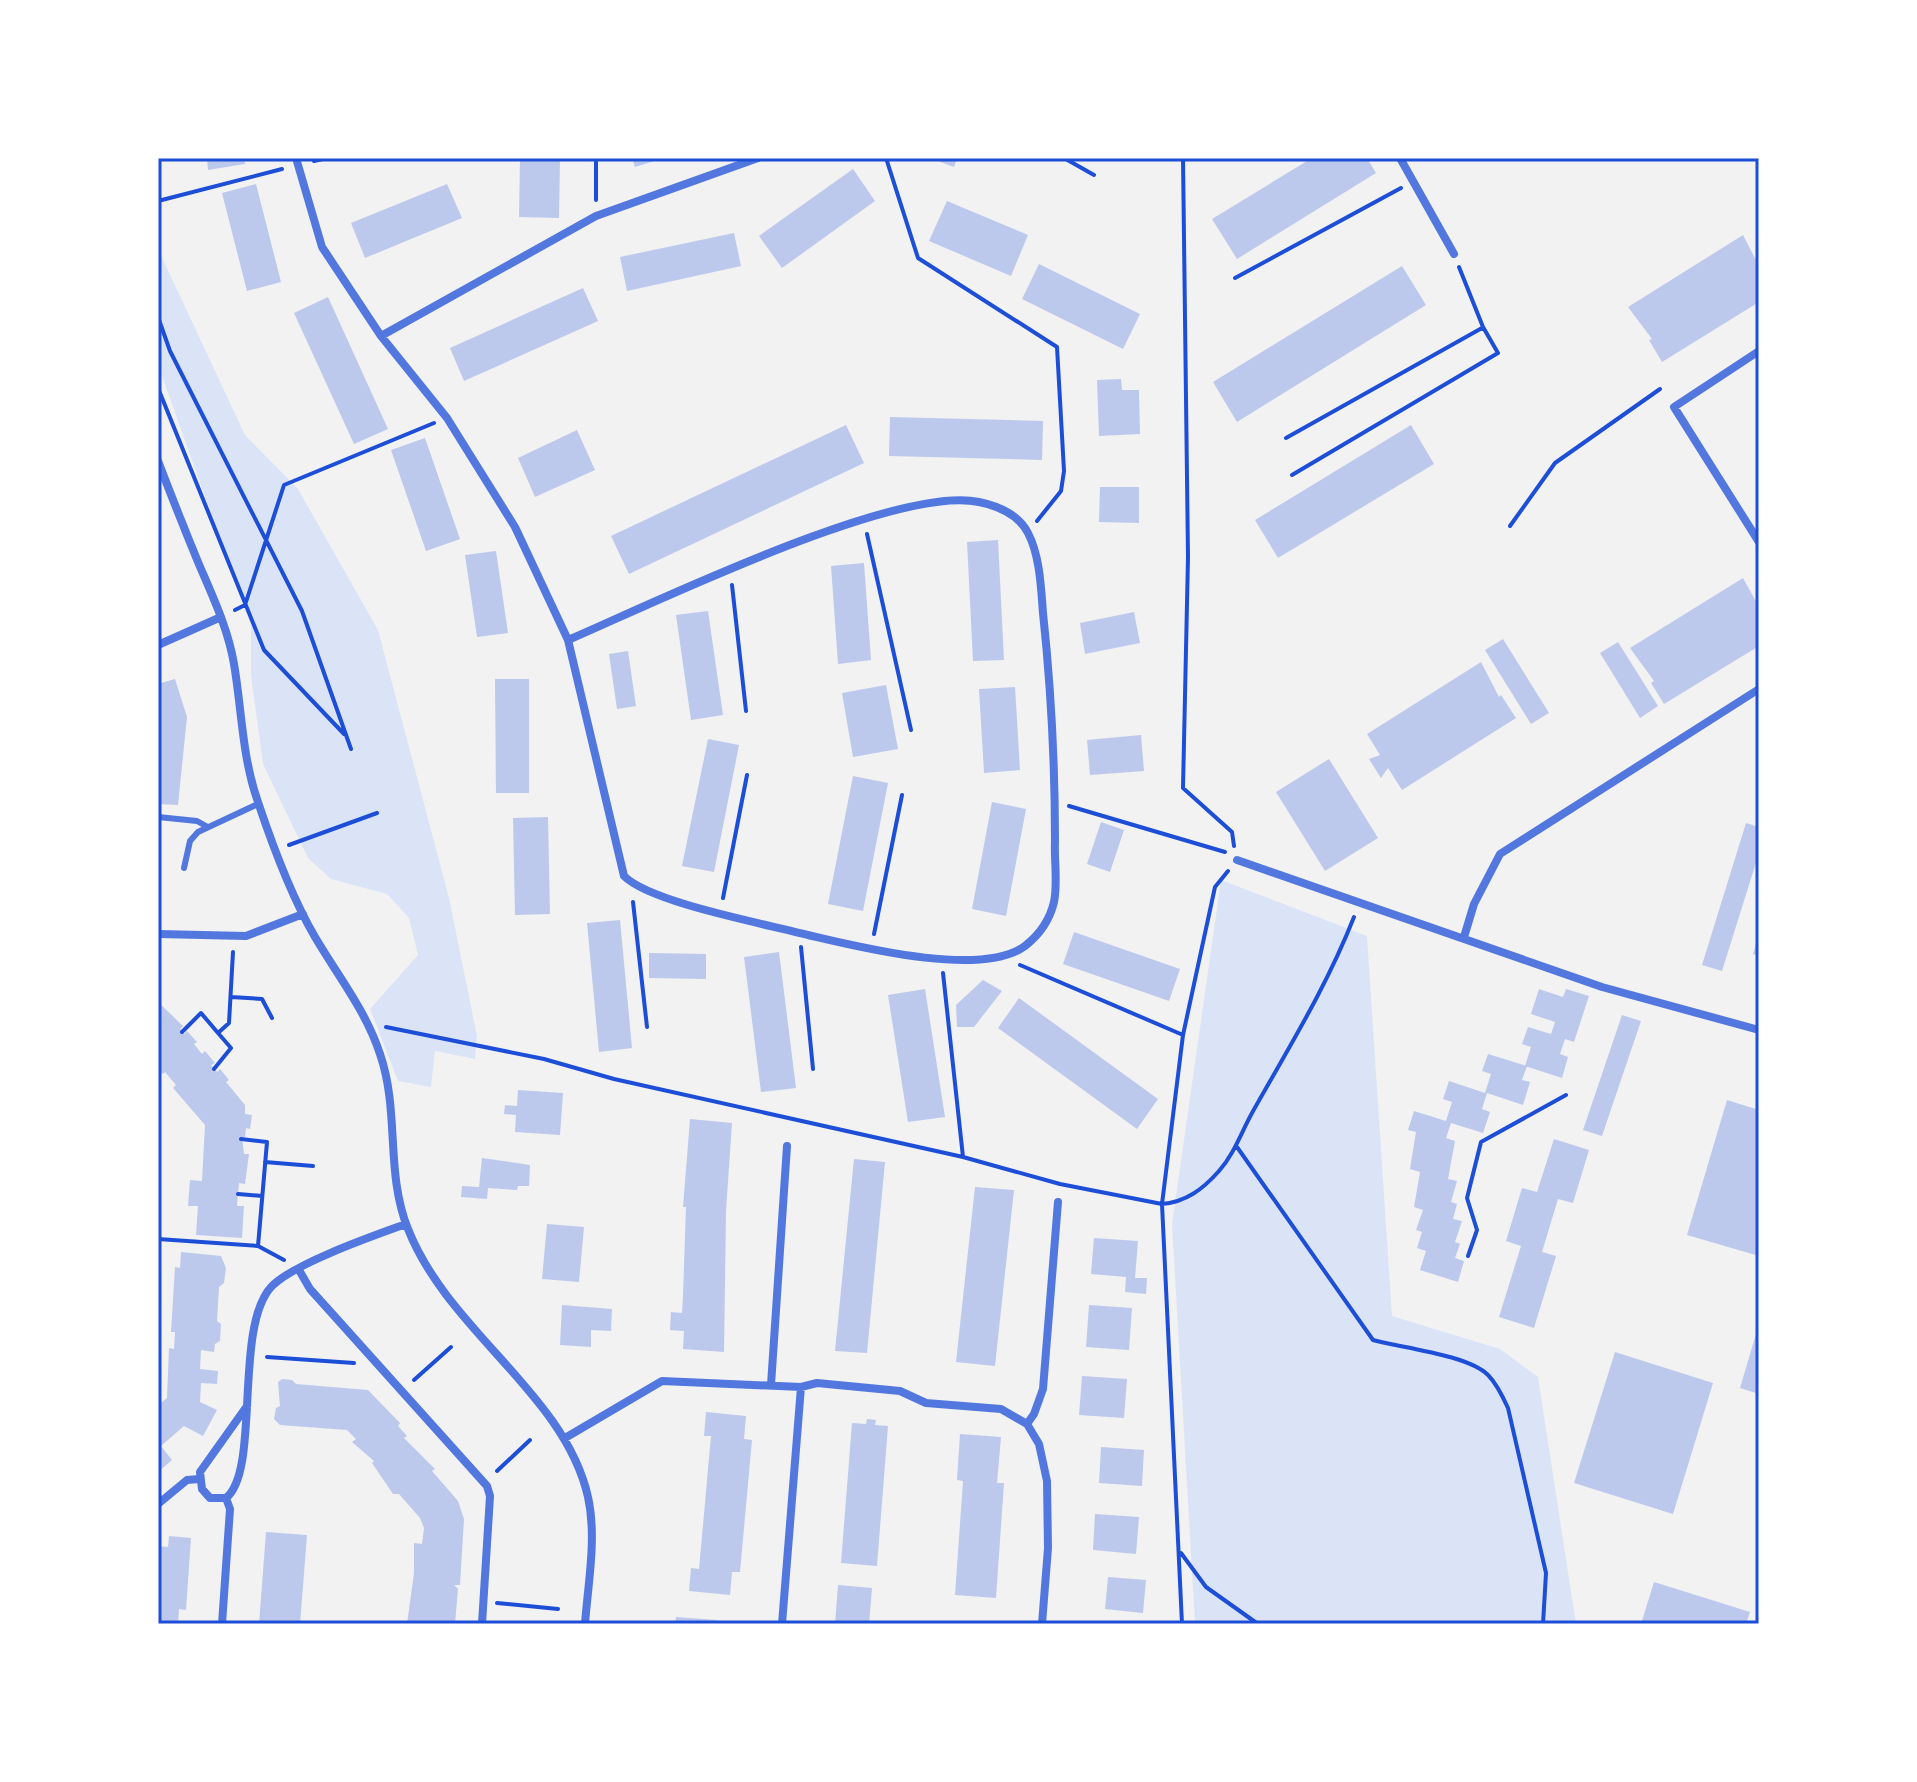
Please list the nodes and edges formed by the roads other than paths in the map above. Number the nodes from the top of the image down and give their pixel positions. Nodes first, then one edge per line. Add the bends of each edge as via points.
1 (758, 158) edge
2 (1400, 158) edge
3 (296, 162) edge
4 (1454, 254) road end
5 (381, 336) junction
6 (1759, 351) edge
7 (158, 461) edge
8 (1759, 542) edge
9 (221, 617) junction
10 (568, 640) junction
11 (158, 645) edge
12 (1759, 689) edge
13 (258, 804) junction
14 (158, 817) edge
15 (206, 826) junction
16 (1237, 860) road end
17 (184, 868) dead end
18 (303, 914) junction
19 (158, 934) edge
20 (1464, 937) junction
21 (1759, 1030) edge
22 (787, 1146) dead end
23 (1058, 1202) dead end
24 (406, 1224) junction
25 (299, 1270) junction
26 (771, 1385) junction
27 (801, 1387) junction
28 (247, 1406) junction
29 (1027, 1424) junction
30 (565, 1438) junction
31 (199, 1479) junction
32 (226, 1498) junction
33 (158, 1504) edge
34 (222, 1624) edge
35 (482, 1624) edge
36 (585, 1624) edge
37 (782, 1624) edge
38 (1042, 1624) edge

1 - 5 street via 596,216
2 - 4 street
3 - 5 street via 322,247
5 - 10 street via 447,418 515,527
6 - 8 street via 1674,407
7 - 9 street
9 - 11 street
9 - 13 street
10 - 10 street via 618,863 631,883 801,933 941,959 1003,958 1037,935 1054,900 1048,654 1040,578 1028,532 1005,510 947,499 864,520
12 - 20 street via 1500,854
13 - 15 lane
13 - 18 street
14 - 15 lane
15 - 17 lane via 190,841
16 - 20 street
18 - 19 street via 270,929 233,936
18 - 24 street via 373,1034 390,1084 393,1182
20 - 21 street via 1602,987
22 - 26 street
23 - 29 street via 1043,1389
24 - 25 street
24 - 30 street via 459,1316
25 - 28 street via 274,1284 261,1303
25 - 35 street via 310,1289 484,1483 490,1496
26 - 27 street
26 - 30 street via 662,1381
27 - 29 street via 817,1383 900,1391 926,1403 1001,1409
27 - 37 street
28 - 31 street via 204,1463
28 - 32 street via 239,1479
29 - 38 street via 1039,1444 1047,1481
30 - 36 street via 588,1497 591,1523
31 - 32 street via 210,1498
31 - 33 street via 187,1480
32 - 34 street via 230,1509

